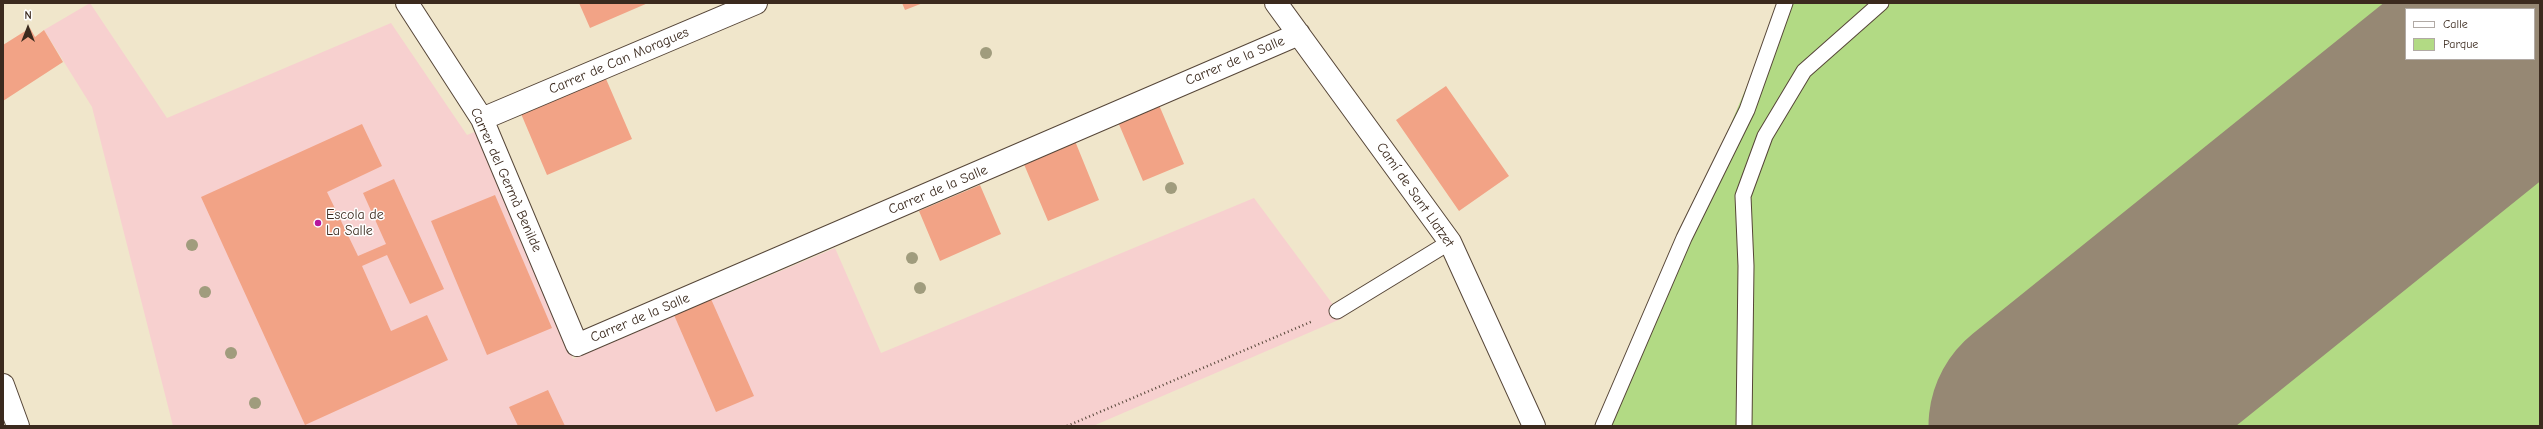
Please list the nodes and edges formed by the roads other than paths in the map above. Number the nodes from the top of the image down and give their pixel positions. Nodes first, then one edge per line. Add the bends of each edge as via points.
1 (407, 3) edge
2 (756, 3) edge
3 (1276, 3) edge
4 (1785, 3) edge
5 (1881, 3) edge
6 (1299, 34) junction
7 (482, 119) junction
8 (1450, 242) junction
9 (1337, 311) road end
10 (577, 345) joint
11 (3, 385) edge
12 (18, 426) edge
13 (1534, 426) edge
14 (1603, 426) edge
15 (1744, 426) edge

1 - 7 street, Carrer del Germà Benilde
2 - 7 street, Carrer de Can Moragues
3 - 6 street, Camí de Sant Llatzet
4 - 14 lane via 1747,110 1684,238
5 - 15 lane via 1804,71 1765,136 1743,196 1746,266
6 - 8 street, Camí de Sant Llatzet
6 - 10 street, Carrer de la Salle
7 - 10 street, Carrer del Germà Benilde
8 - 9 lane
8 - 13 street, Camí de Sant Llatzet
11 - 12 street

